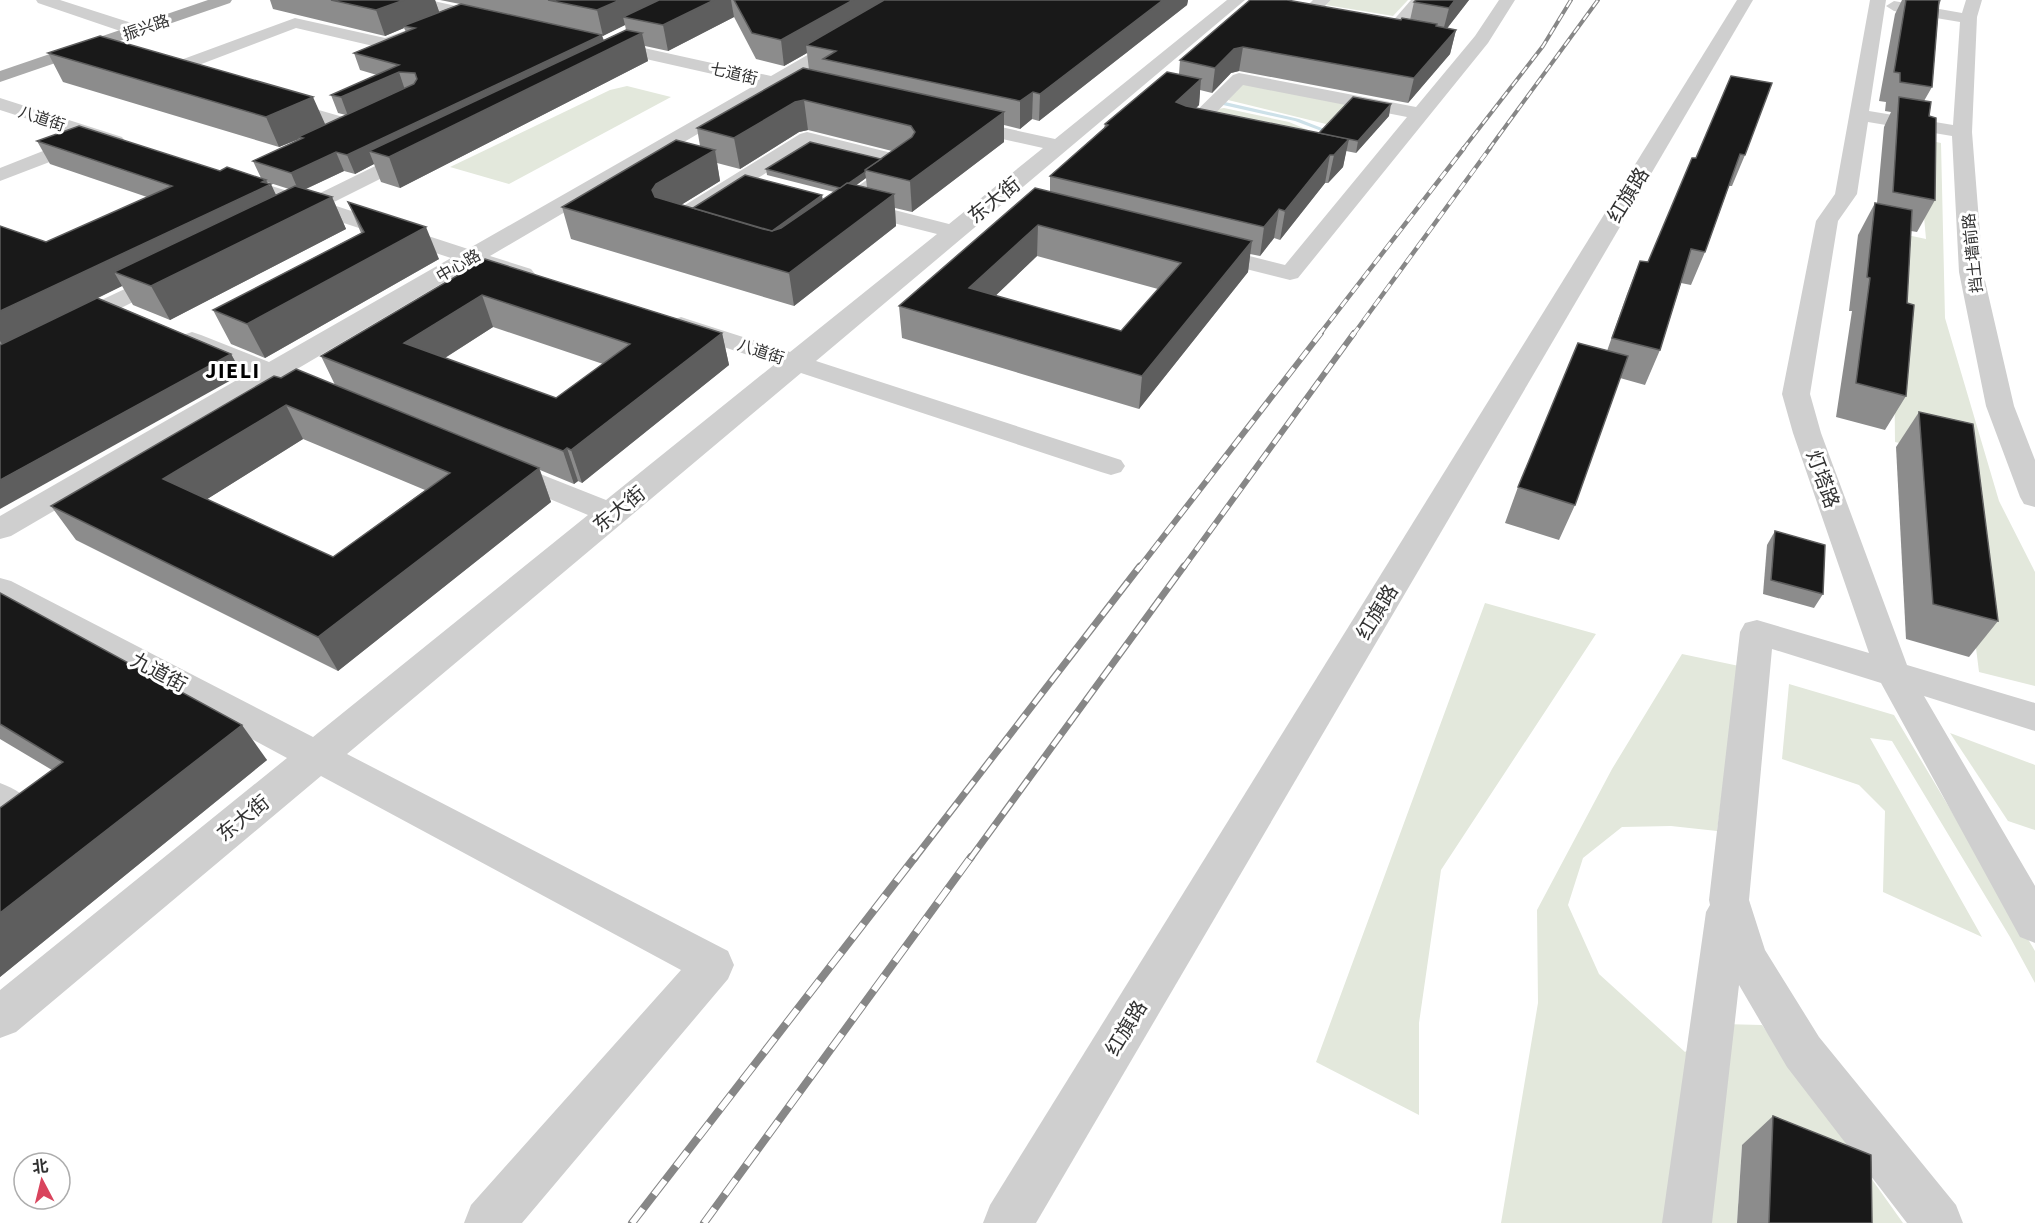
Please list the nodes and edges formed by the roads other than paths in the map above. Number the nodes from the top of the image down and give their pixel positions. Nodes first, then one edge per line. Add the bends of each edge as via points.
1 (44, 0) edge
2 (224, 0) edge
3 (408, 0) edge
4 (484, 0) edge
5 (915, 0) edge
6 (1323, 0) edge
7 (1420, 0) edge
8 (1507, 0) edge
9 (1745, 0) edge
10 (1878, 2) edge
11 (1232, 4) edge
12 (1972, 10) edge
13 (461, 12) junction
14 (1282, 15) edge
15 (1303, 18) junction
16 (1325, 22) edge
17 (511, 23) edge
18 (135, 30) junction
19 (1412, 37) edge
20 (581, 39) edge
21 (627, 42) junction
22 (597, 65) edge
23 (0, 77) edge
24 (196, 81) edge
25 (773, 82) junction
26 (796, 87) edge
27 (1193, 96) edge
28 (260, 99) edge
29 (1216, 101) junction
30 (0, 104) edge
31 (1420, 114) junction
32 (371, 115) edge
33 (1860, 115) junction
34 (945, 120) edge
35 (350, 125) junction
36 (1962, 132) junction
37 (100, 136) junction
38 (1233, 136) edge
39 (318, 140) edge
40 (438, 143) edge
41 (1060, 146) junction
42 (133, 147) edge
43 (649, 154) junction
44 (1355, 161) dead end
45 (680, 162) edge
46 (1377, 166) junction
47 (712, 170) edge
48 (232, 174) edge
49 (0, 175) edge
50 (743, 178) junction
51 (766, 184) edge
52 (823, 198) edge
53 (846, 204) junction
54 (311, 205) junction
55 (279, 221) edge
56 (955, 232) junction
57 (1189, 248) edge
58 (471, 257) junction
59 (182, 268) edge
60 (549, 282) edge
61 (107, 306) junction
62 (140, 319) edge
63 (661, 319) edge
64 (172, 332) edge
65 (0, 358) edge
66 (796, 363) junction
67 (270, 373) junction
68 (314, 391) edge
69 (480, 459) edge
70 (1111, 466) dead end
71 (2035, 497) edge
72 (612, 514) junction
73 (0, 529) edge
74 (0, 589) edge
75 (1893, 674) junction
76 (2035, 717) edge
77 (319, 756) junction
78 (0, 799) edge
79 (0, 819) edge
80 (1729, 900) junction
81 (2035, 924) edge
82 (0, 1017) edge
83 (489, 1223) edge
84 (1008, 1223) edge
85 (1688, 1223) edge
86 (1938, 1223) edge

1 - 18 street
2 - 18 main road, 振兴路
3 - 13 street
4 - 13 street
5 - 25 street, 中心路
6 - 15 street
7 - 19 street via 1385,33
8 - 31 street via 1464,46
9 - 84 street, 红旗路
10 - 12 street
10 - 33 street, 灯塔路
11 - 41 street, 东大街 via 1147,86
12 - 36 street, 挡土墙前路
13 - 17 street
13 - 24 street via 386,44 295,23 165,72
14 - 15 street
15 - 16 street
18 - 23 main road, 振兴路
20 - 21 street, 七道街 via 604,44
21 - 22 street
21 - 25 street, 七道街
25 - 26 street, 七道街
25 - 43 street, 中心路
27 - 29 street
28 - 35 street
29 - 31 street via 1239,79
29 - 38 street via 1191,127
30 - 37 street, 八道街
31 - 46 street
32 - 35 street
33 - 36 street
33 - 75 street, 灯塔路 via 1846,194 1827,221 1796,394
34 - 41 street
35 - 39 street
36 - 71 street, 挡土墙前路 via 1971,272 2000,406
37 - 42 street, 八道街
37 - 49 street
40 - 54 street
41 - 56 street, 东大街 via 1006,202
43 - 45 street
43 - 58 street, 中心路
44 - 46 street
46 - 57 street via 1290,273
47 - 50 street
48 - 54 street
50 - 51 street
50 - 53 street via 807,138 904,162
50 - 53 street via 672,223 777,254
52 - 53 street
53 - 56 street
54 - 55 street
54 - 58 street
56 - 66 street, 东大街
58 - 60 street
58 - 67 street, 中心路
59 - 61 street
61 - 62 street
61 - 65 street
63 - 66 street, 八道街
64 - 67 street
66 - 70 street, 八道街
66 - 72 street, 东大街
67 - 68 street
67 - 73 street, 中心路
69 - 72 street
72 - 77 street, 东大街
74 - 77 street, 九道街
75 - 76 street
75 - 80 street via 1757,632
75 - 81 street, 灯塔路
77 - 82 street, 东大街
77 - 83 street, 九道街 via 713,965
78 - 79 street via 14,808
80 - 85 street
80 - 86 street via 1746,957 1803,1052

